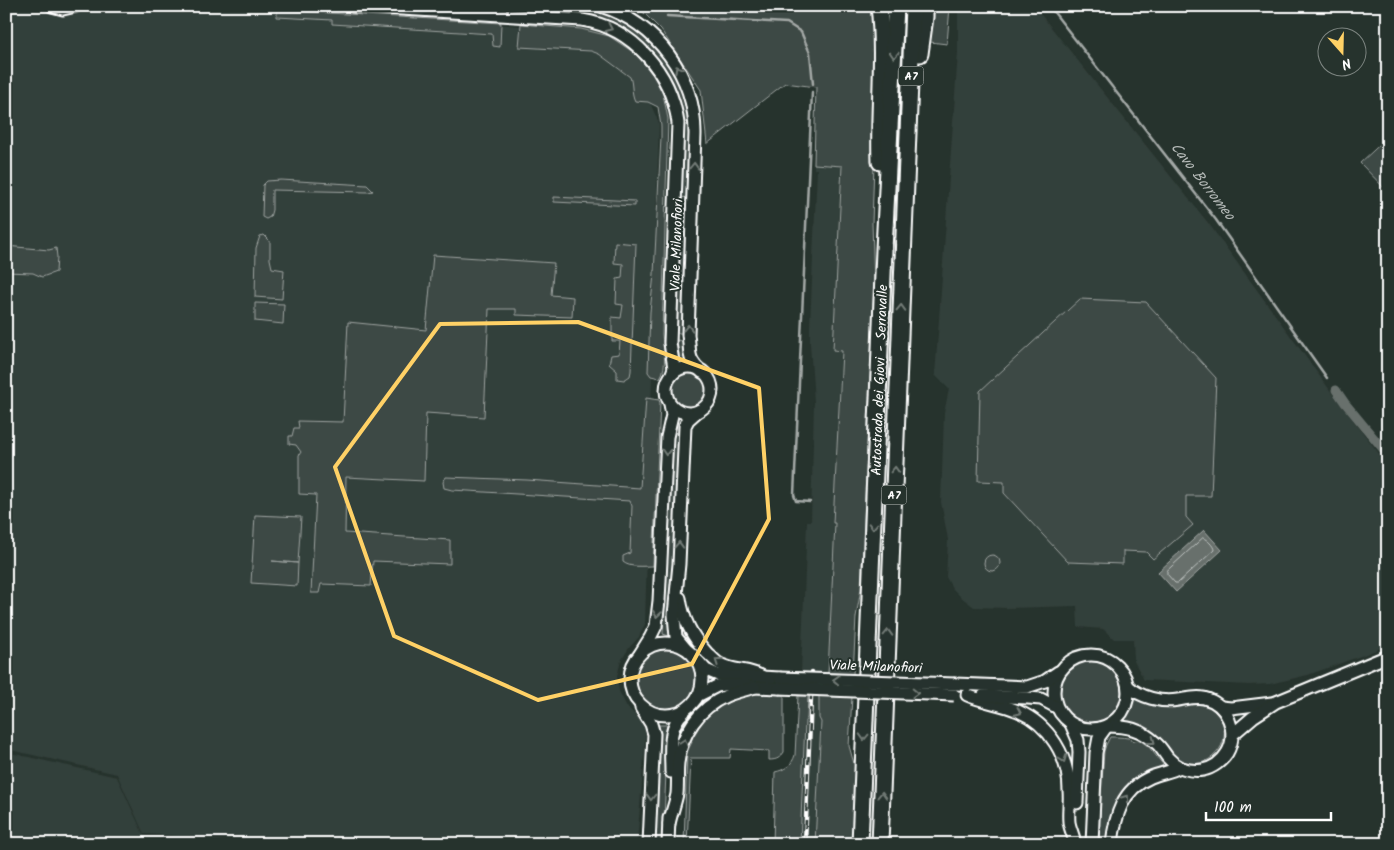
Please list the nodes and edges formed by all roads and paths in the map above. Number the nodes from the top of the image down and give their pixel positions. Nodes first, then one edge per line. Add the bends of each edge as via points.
1 (52, 6) edge
2 (76, 6) edge
3 (352, 6) edge
4 (601, 6) edge
5 (879, 6) edge
6 (896, 6) edge
7 (913, 6) edge
8 (926, 10) edge
9 (908, 146) junction
10 (884, 250) junction
11 (702, 372) junction
12 (671, 376) junction
13 (670, 404) junction
14 (698, 411) junction
15 (678, 581) junction
16 (685, 648) junction
17 (640, 654) junction
18 (1388, 656) edge
19 (695, 657) junction
20 (1060, 671) junction
21 (763, 677) junction
22 (779, 683) junction
23 (1128, 686) junction
24 (755, 687) junction
25 (954, 689) junction
26 (699, 695) junction
27 (967, 695) junction
28 (636, 700) junction
29 (1276, 702) junction
30 (690, 706) junction
31 (1056, 707) junction
32 (1221, 707) junction
33 (1071, 724) junction
34 (1107, 726) junction
35 (1232, 735) junction
36 (1180, 767) junction
37 (669, 824) junction
38 (649, 844) edge
39 (668, 844) edge
40 (860, 844) edge
41 (880, 844) edge
42 (1075, 844) edge
43 (1092, 844) edge
44 (1112, 844) edge

1 - 2 main road via 64,9
3 -> 12 main road, Viale Milanofiori via 587,21 619,33 655,64 669,89 678,123 670,343 674,368
11 -> 4 main road, Viale Milanofiori via 690,357 688,333 695,141 690,95 676,65 651,34
5 - 10 highway via 882,42 879,133
6 -> 10 highway, Autostrada dei Giovi - Serravalle / A7
7 - 9 highway, Autostrada dei Giovi - Serravalle / A7
8 - 9 highway, A7
41 -> 9 highway, Autostrada dei Giovi - Serravalle / A7
10 -> 40 highway, Autostrada dei Giovi - Serravalle / A7
11 - 12 main road via 686,368
11 - 14 main road via 709,380 711,394 707,404
12 - 13 main road via 666,390
13 - 14 main road via 683,412
13 -> 17 main road via 672,415 667,437 659,601 656,626
15 -> 14 main road via 685,426
15 - 16 main road via 674,615 676,637
21 -> 15 main road via 722,666 704,649 688,628
16 - 17 main road via 664,643 652,645
16 - 19 main road
17 - 28 main road via 632,664 629,677
18 - 29 main road
19 - 21 main road, Viale Milanofiori via 706,670 718,675
19 - 26 main road via 702,678
20 - 23 main road via 1073,659 1097,655 1119,667
20 - 25 main road, Viale Milanofiori via 1045,682 1027,687
20 - 31 main road via 1053,690
21 - 22 main road, Viale Milanofiori
22 - 24 main road, Viale Milanofiori
22 - 25 main road, Viale Milanofiori, bridge
23 - 32 main road via 1153,698 1172,701 1204,698
23 - 34 main road via 1128,698 1122,712
24 - 26 main road, Viale Milanofiori via 723,685
37 -> 24 main road via 677,793 678,761 693,721 719,700
25 - 27 main road, Viale Milanofiori
26 - 30 main road
27 - 31 main road, Viale Milanofiori via 1041,699
27 -> 42 main road via 1028,716 1040,724 1054,741 1067,773 1069,822
28 - 30 main road via 649,712 662,715 678,714
28 -> 38 main road via 654,734
29 - 32 main road
29 - 35 main road
30 - 37 main road via 678,717 672,734
31 - 33 main road
32 - 35 main road via 1230,721
33 - 34 main road via 1087,729
33 - 42 main road via 1079,752
34 -> 36 main road via 1136,730
34 - 43 main road via 1099,737 1096,753
35 - 36 main road via 1228,751 1217,764 1203,770
44 -> 36 main road via 1118,810 1128,794 1142,782
37 - 39 main road

